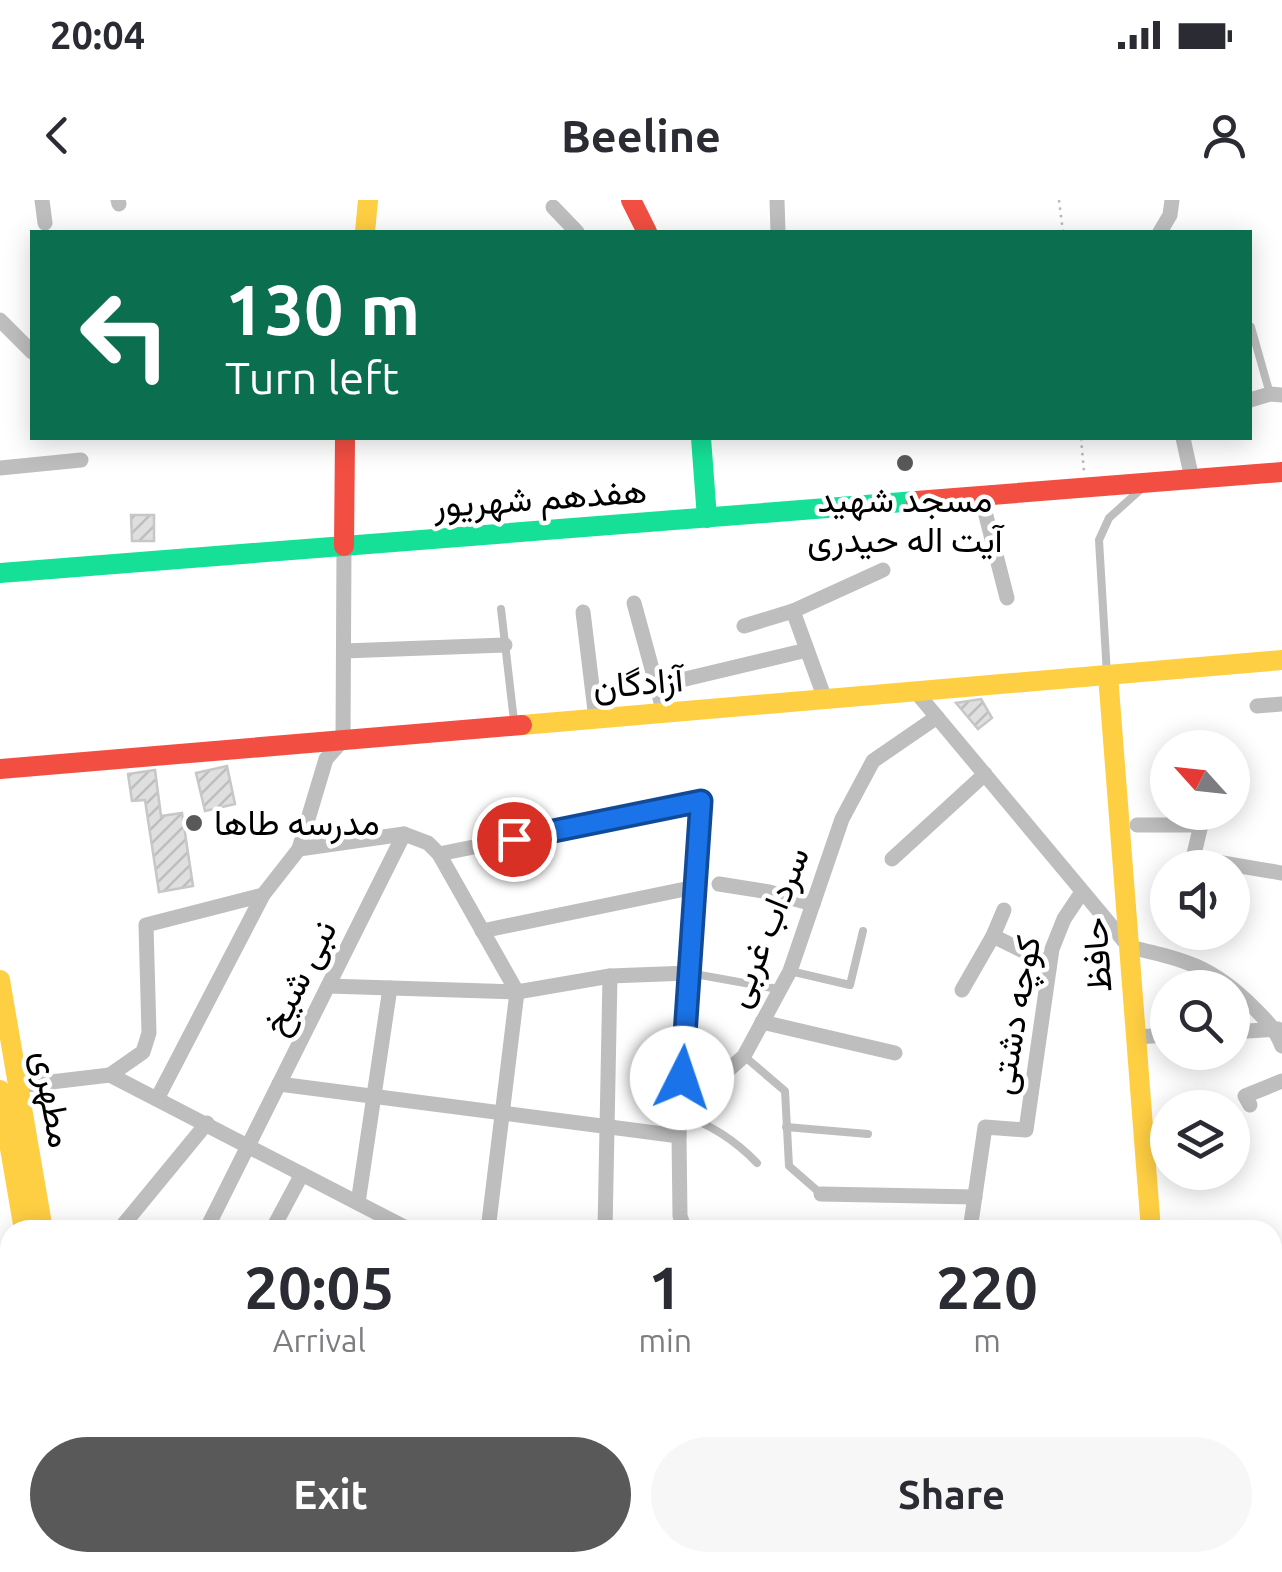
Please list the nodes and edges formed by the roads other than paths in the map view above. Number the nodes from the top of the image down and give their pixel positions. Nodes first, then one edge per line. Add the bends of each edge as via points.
1 (42, 200) edge
2 (368, 200) edge
3 (631, 200) edge
4 (776, 200) edge
5 (1172, 200) edge
6 (552, 207) dead end
7 (45, 222) dead end
8 (364, 230) edge
9 (575, 230) edge
10 (640, 230) edge
11 (778, 230) edge
12 (1161, 230) edge
13 (0, 320) edge
14 (1252, 330) edge
15 (30, 350) edge
16 (1276, 395) edge
17 (345, 440) edge
18 (701, 440) edge
19 (1184, 440) edge
20 (81, 460) dead end
21 (0, 468) edge
22 (1281, 475) edge
23 (1192, 479) junction
24 (1152, 482) junction
25 (981, 496) junction
26 (707, 518) junction
27 (344, 546) junction
28 (883, 570) dead end
29 (0, 573) edge
30 (1007, 598) dead end
31 (634, 603) dead end
32 (501, 609) dead end
33 (792, 611) junction
34 (583, 612) dead end
35 (744, 626) dead end
36 (506, 645) junction
37 (807, 650) junction
38 (344, 651) junction
39 (1282, 660) edge
40 (1108, 676) junction
41 (656, 686) junction
42 (916, 692) junction
43 (825, 699) junction
44 (1282, 704) edge
45 (1257, 706) dead end
46 (664, 713) junction
47 (937, 717) junction
48 (596, 719) junction
49 (514, 726) junction
50 (344, 740) junction
51 (0, 770) edge
52 (985, 774) junction
53 (1137, 825) dead end
54 (404, 834) junction
55 (299, 849) junction
56 (438, 854) junction
57 (892, 859) dead end
58 (1282, 873) edge
59 (719, 884) dead end
60 (695, 887) junction
61 (1082, 892) junction
62 (263, 895) junction
63 (813, 904) junction
64 (1004, 910) dead end
65 (482, 930) junction
66 (863, 931) dead end
67 (994, 936) junction
68 (1128, 948) junction
69 (1048, 964) junction
70 (790, 970) junction
71 (690, 973) junction
72 (610, 976) junction
73 (0, 980) edge
74 (328, 986) junction
75 (390, 988) junction
76 (780, 990) junction
77 (962, 990) dead end
78 (517, 992) junction
79 (762, 1022) junction
80 (1279, 1029) edge
81 (1250, 1031) edge
82 (1150, 1036) edge
83 (1136, 1037) junction
84 (1282, 1046) edge
85 (895, 1053) dead end
86 (744, 1056) junction
87 (110, 1074) junction
88 (1282, 1081) edge
89 (279, 1084) junction
90 (8, 1088) edge
91 (1250, 1094) edge
92 (374, 1097) junction
93 (158, 1098) junction
94 (502, 1114) junction
95 (680, 1114) junction
96 (207, 1123) junction
97 (608, 1127) junction
98 (786, 1127) junction
99 (3, 1130) edge
100 (868, 1134) dead end
101 (679, 1136) junction
102 (248, 1147) junction
103 (757, 1163) dead end
104 (302, 1174) junction
105 (822, 1194) joint
106 (975, 1197) junction
107 (358, 1203) junction
108 (22, 1220) edge
109 (40, 1220) edge
110 (127, 1220) edge
111 (211, 1220) edge
112 (277, 1220) edge
113 (391, 1220) edge
114 (489, 1220) edge
115 (605, 1220) edge
116 (682, 1220) edge
117 (972, 1220) edge
118 (1150, 1220) edge

1 - 7 street
2 - 8 main road
3 - 10 main road
4 - 11 street
5 - 12 street
6 - 9 street
13 - 15 street
14 - 16 lane
17 - 27 main road
18 - 26 main road
19 - 23 street
20 - 21 street
22 - 23 main road, هفدهم شهریور
23 - 24 main road, هفدهم شهریور
24 - 25 main road, هفدهم شهریور
24 - 40 lane via 1109,518 1100,540
25 - 26 main road, هفدهم شهریور
25 - 30 street
26 - 27 main road, هفدهم شهریور
27 - 29 main road, هفدهم شهریور
27 - 38 street
28 - 33 street
31 - 41 street
32 - 36 lane
33 - 35 street
33 - 37 street
34 - 48 street
36 - 38 street
36 - 49 lane
37 - 41 street
37 - 43 street
38 - 50 street
39 - 40 main road, آزادگان
40 - 42 main road, آزادگان
40 - 68 main road, حافظ
41 - 46 street
42 - 43 main road, آزادگان
42 - 47 street
43 - 46 main road, آزادگان
44 - 45 street
46 - 48 main road, آزادگان
47 - 52 street
47 - 63 street, سرداب غربی via 873,761 842,820
48 - 49 main road, آزادگان
49 - 50 main road, آزادگان
50 - 51 main road, آزادگان
50 - 55 street via 326,759
52 - 57 street
52 - 61 street
53 - 58 street via 1201,826 1193,858
54 - 55 street
54 - 56 street
54 - 74 street, نبی شیخ
55 - 62 street
56 - 60 street via 701,801
56 - 65 street
59 - 63 street
60 - 65 street
60 - 71 street
61 - 68 street
61 - 69 street, کوچه دشتی via 1057,932
62 - 87 street via 146,925 149,1033 143,1052
62 - 93 street
63 - 70 street, سرداب غربی
64 - 67 street
65 - 78 street
66 - 70 lane via 850,985
67 - 69 street
67 - 77 street
68 - 80 street via 1212,972
68 - 83 main road, حافظ
69 - 106 street, کوچه دشتی via 1026,1130 985,1127
70 - 76 street, سرداب غربی
71 - 72 street
71 - 76 lane
71 - 95 street
72 - 78 street
72 - 97 street
73 - 90 main road, مطهری
74 - 75 street
74 - 89 street, نبی شیخ
75 - 78 street
75 - 92 street
76 - 79 street, سرداب غربی
78 - 94 street
79 - 85 street
79 - 86 street, سرداب غربی
80 - 81 street
80 - 84 street
82 - 83 street
83 - 118 main road, حافظ
86 - 95 street, سرداب غربی
86 - 98 lane via 786,1091
87 - 90 street
87 - 93 street
88 - 91 street
89 - 92 street
89 - 102 street, نبی شیخ
90 - 99 main road, مطهری
90 - 109 main road, مطهری
92 - 94 street
92 - 107 street
93 - 96 street
94 - 97 street
94 - 114 street
95 - 101 street
95 - 103 lane via 740,1145
96 - 102 street
96 - 110 street
97 - 101 street
97 - 115 street
98 - 100 lane
98 - 105 lane via 789,1166
99 - 108 main road, مطهری
101 - 116 street
102 - 104 street
102 - 111 street, نبی شیخ
104 - 107 street
104 - 112 street
105 - 106 street
106 - 117 street, کوچه دشتی
107 - 113 street

